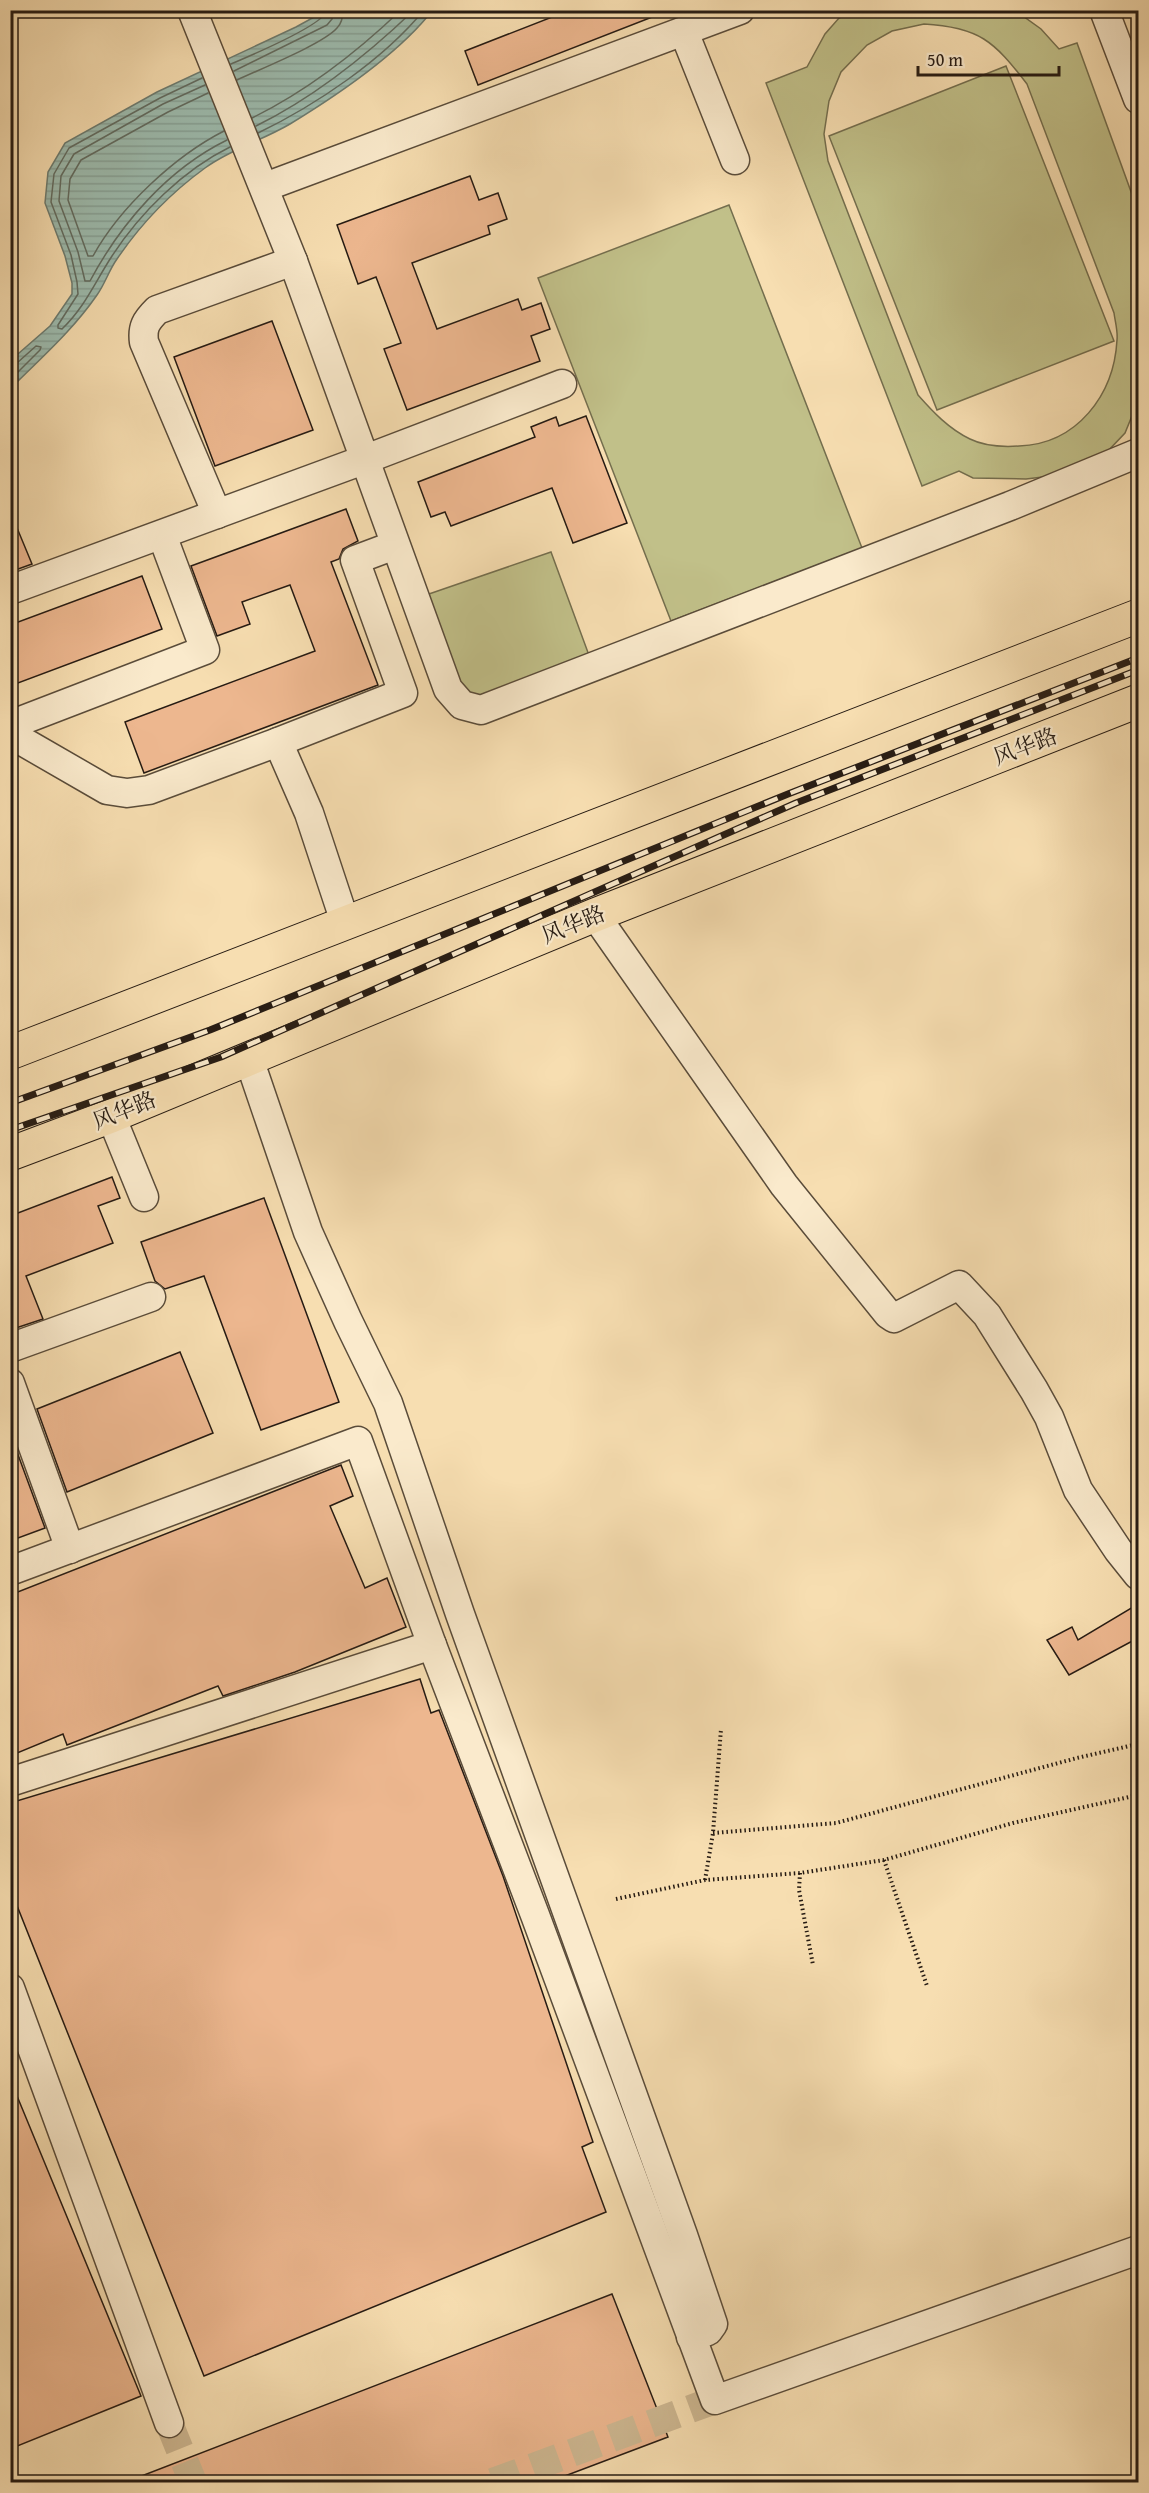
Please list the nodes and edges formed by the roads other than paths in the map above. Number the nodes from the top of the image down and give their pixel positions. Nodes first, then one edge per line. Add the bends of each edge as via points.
1 (192, 10) edge
2 (740, 10) edge
3 (1104, 10) edge
4 (691, 23) edge
5 (1138, 99) edge
6 (735, 160) dead end
7 (260, 178) junction
8 (293, 261) junction
9 (562, 384) dead end
10 (1138, 453) edge
11 (366, 459) junction
12 (217, 514) junction
13 (162, 535) junction
14 (395, 545) junction
15 (10, 590) edge
16 (1138, 616) edge
17 (1138, 702) edge
18 (10, 725) edge
19 (10, 734) edge
20 (278, 742) junction
21 (595, 915) junction
22 (345, 922) junction
23 (10, 1053) edge
24 (249, 1059) junction
25 (111, 1116) junction
26 (10, 1154) edge
27 (144, 1197) dead end
28 (151, 1297) dead end
29 (10, 1348) edge
30 (10, 1383) edge
31 (70, 1549) junction
32 (10, 1571) edge
33 (1138, 1575) edge
34 (432, 1645) junction
35 (10, 1782) edge
36 (10, 1988) edge
37 (1138, 2250) edge
38 (691, 2337) junction
39 (169, 2423) tunnel mouth

1 - 7 lane
2 - 4 lane
3 - 5 lane
4 - 6 lane
4 - 7 lane
7 - 8 lane
8 - 11 lane
8 - 12 lane via 157,310 142,330
9 - 11 lane
10 - 14 lane via 481,710 462,705 448,689
11 - 12 lane
11 - 14 lane
12 - 13 lane
13 - 15 lane
13 - 18 lane via 206,650
14 - 20 lane via 355,560 403,693
16 - 22 main road
17 - 21 main road, 风华路
19 - 20 lane via 107,790 127,793 149,790
20 - 22 lane via 309,813
21 - 24 main road, 风华路
21 - 33 lane via 784,1185 888,1314 894,1318 959,1285 987,1315 1049,1417 1078,1490
22 - 23 main road
24 - 25 main road, 风华路
24 - 38 lane via 308,1232 388,1403 683,2235 712,2324 708,2331
25 - 26 main road, 风华路
25 - 27 lane
28 - 29 lane
30 - 31 lane
31 - 32 lane
31 - 34 lane via 358,1441
34 - 35 lane
34 - 38 lane
36 - 39 lane
37 - 38 lane via 715,2400

